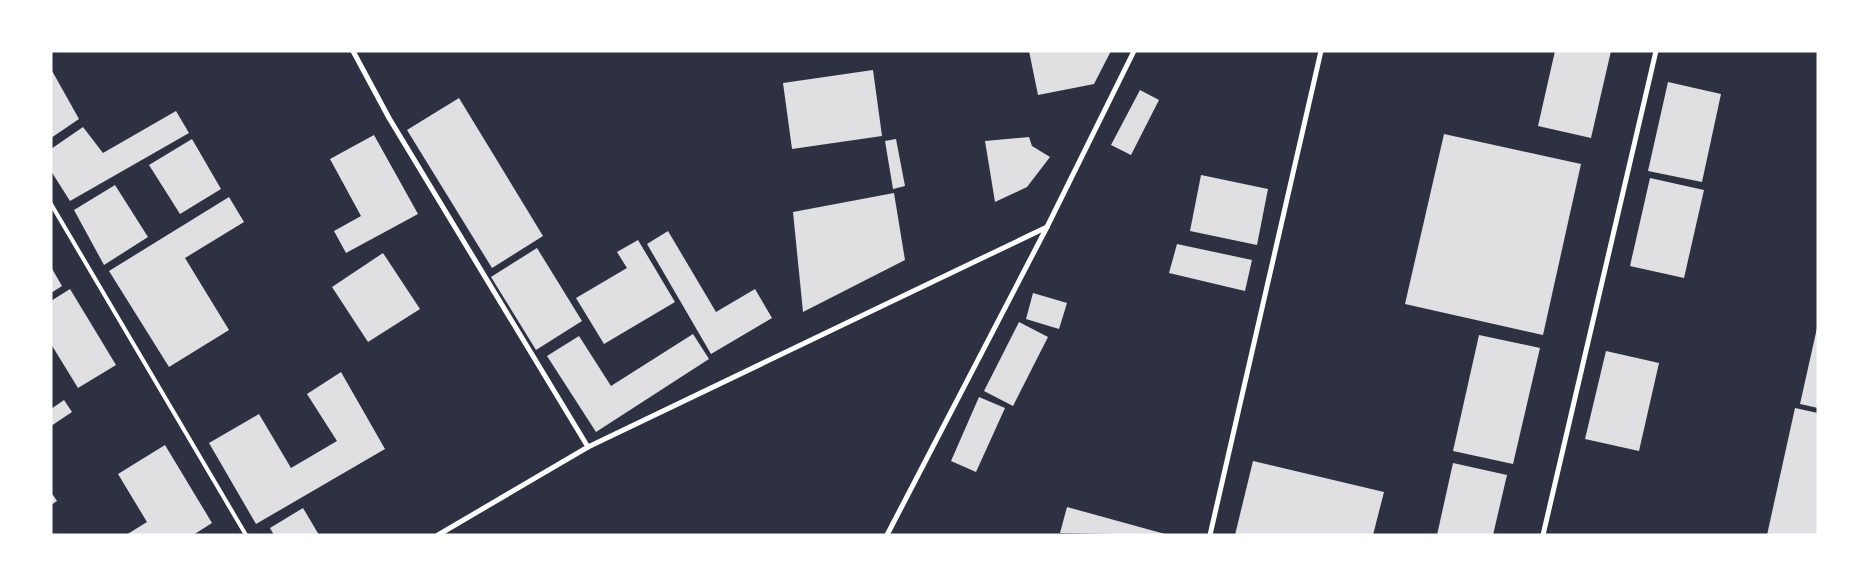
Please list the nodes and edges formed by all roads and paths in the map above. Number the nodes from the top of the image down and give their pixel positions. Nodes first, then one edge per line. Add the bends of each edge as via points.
1 (353, 51) edge
2 (1134, 51) edge
3 (1321, 51) edge
4 (1656, 51) edge
5 (51, 204) edge
6 (1046, 227) junction
7 (588, 447) junction
8 (246, 535) edge
9 (438, 535) edge
10 (887, 535) edge
11 (1210, 535) edge
12 (1543, 535) edge

1 - 7 street via 389,118
2 - 6 street
3 - 11 street
4 - 12 street
5 - 8 lane
6 - 7 street
6 - 10 street
7 - 9 street

